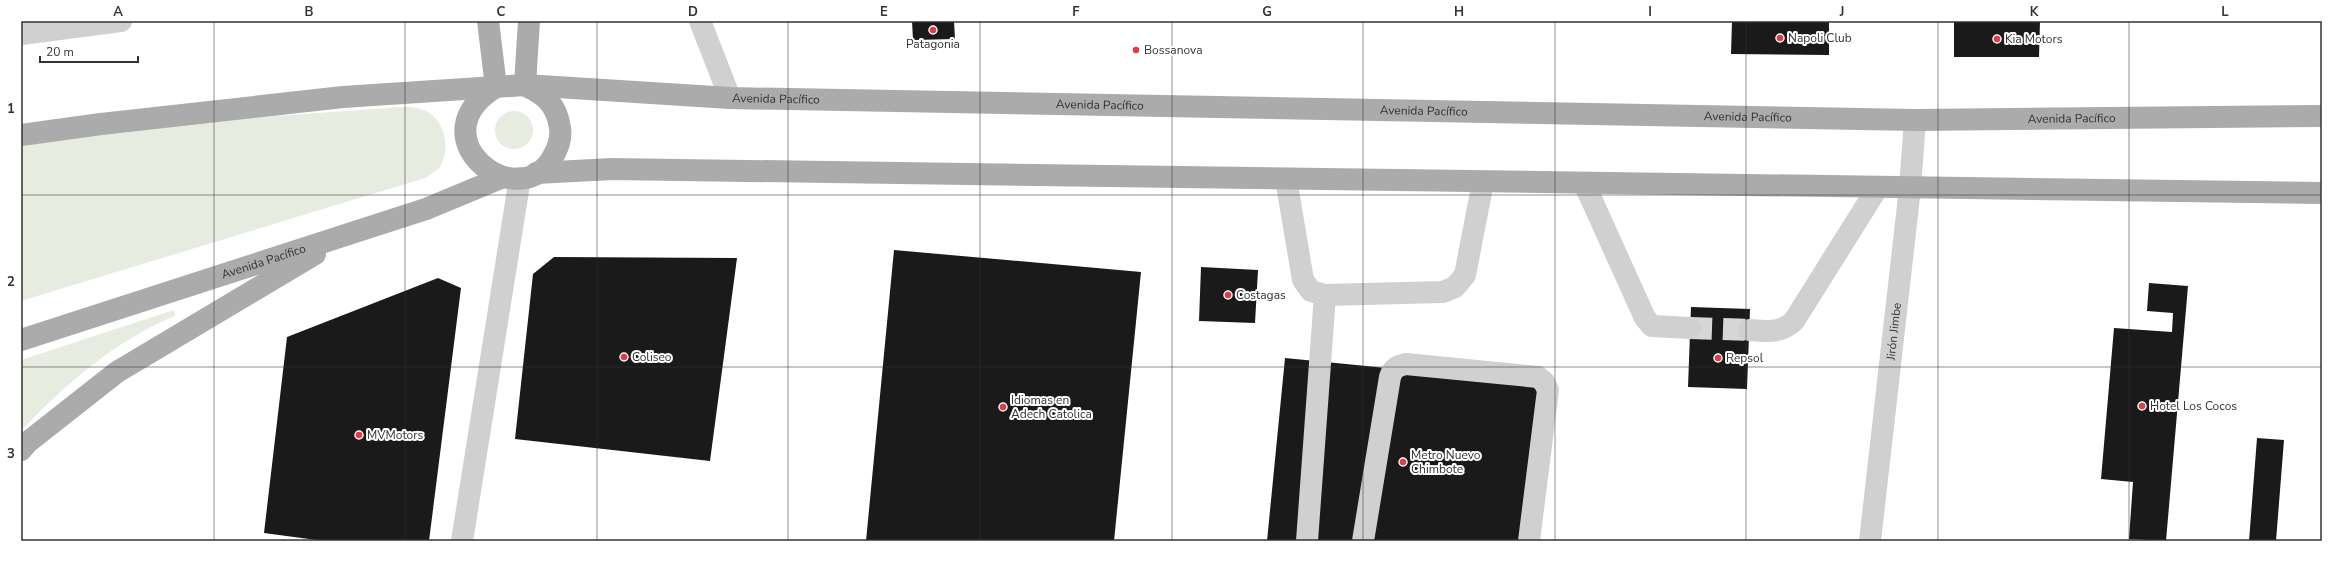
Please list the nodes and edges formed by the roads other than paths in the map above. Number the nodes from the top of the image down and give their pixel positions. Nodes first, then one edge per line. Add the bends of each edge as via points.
1 (121, 21) edge
2 (488, 21) edge
3 (700, 21) edge
4 (533, 23) edge
5 (21, 34) edge
6 (525, 86) junction
7 (496, 87) junction
8 (730, 98) junction
9 (2322, 116) edge
10 (1915, 120) junction
11 (21, 135) edge
12 (520, 176) junction
13 (1286, 179) junction
14 (1483, 182) junction
15 (1584, 183) junction
16 (1878, 187) junction
17 (1910, 188) junction
18 (2322, 193) edge
19 (345, 235) junction
20 (1325, 295) junction
21 (1690, 328) tunnel mouth
22 (1749, 330) tunnel mouth
23 (21, 340) edge
24 (21, 450) edge
25 (462, 541) edge
26 (1307, 541) edge
27 (1363, 541) edge
28 (1530, 541) edge
29 (1870, 541) edge

1 - 5 street
2 - 7 main road
3 - 8 street
4 - 6 main road
6 - 7 main road
6 - 8 main road, Avenida Pacífico
6 - 12 main road via 540,92 552,103 559,118 561,134 557,150 549,163
7 - 11 main road via 344,97
7 - 12 main road via 473,107 467,120 466,135 470,150 489,172
8 - 10 main road, Avenida Pacífico
9 - 10 main road, Avenida Pacífico
10 - 17 street, Jirón Jimbe
12 - 13 main road, Avenida Pacífico via 612,169
12 - 19 main road, Avenida Pacífico
12 - 25 street
13 - 14 main road, Avenida Pacífico
13 - 20 street via 1303,280 1311,291
14 - 15 main road, Avenida Pacífico
14 - 20 street via 1465,275 1456,287 1443,292
15 - 16 main road, Avenida Pacífico
15 - 21 street via 1645,318 1652,326
16 - 17 main road, Avenida Pacífico
16 - 22 street via 1794,321 1786,329 1776,332
17 - 18 main road, Avenida Pacífico
17 - 29 street, Jirón Jimbe
19 - 23 main road, Avenida Pacífico
19 - 24 main road via 117,372
20 - 26 street
27 - 28 street via 1390,377 1392,370 1406,364 1538,377 1544,382 1548,390

